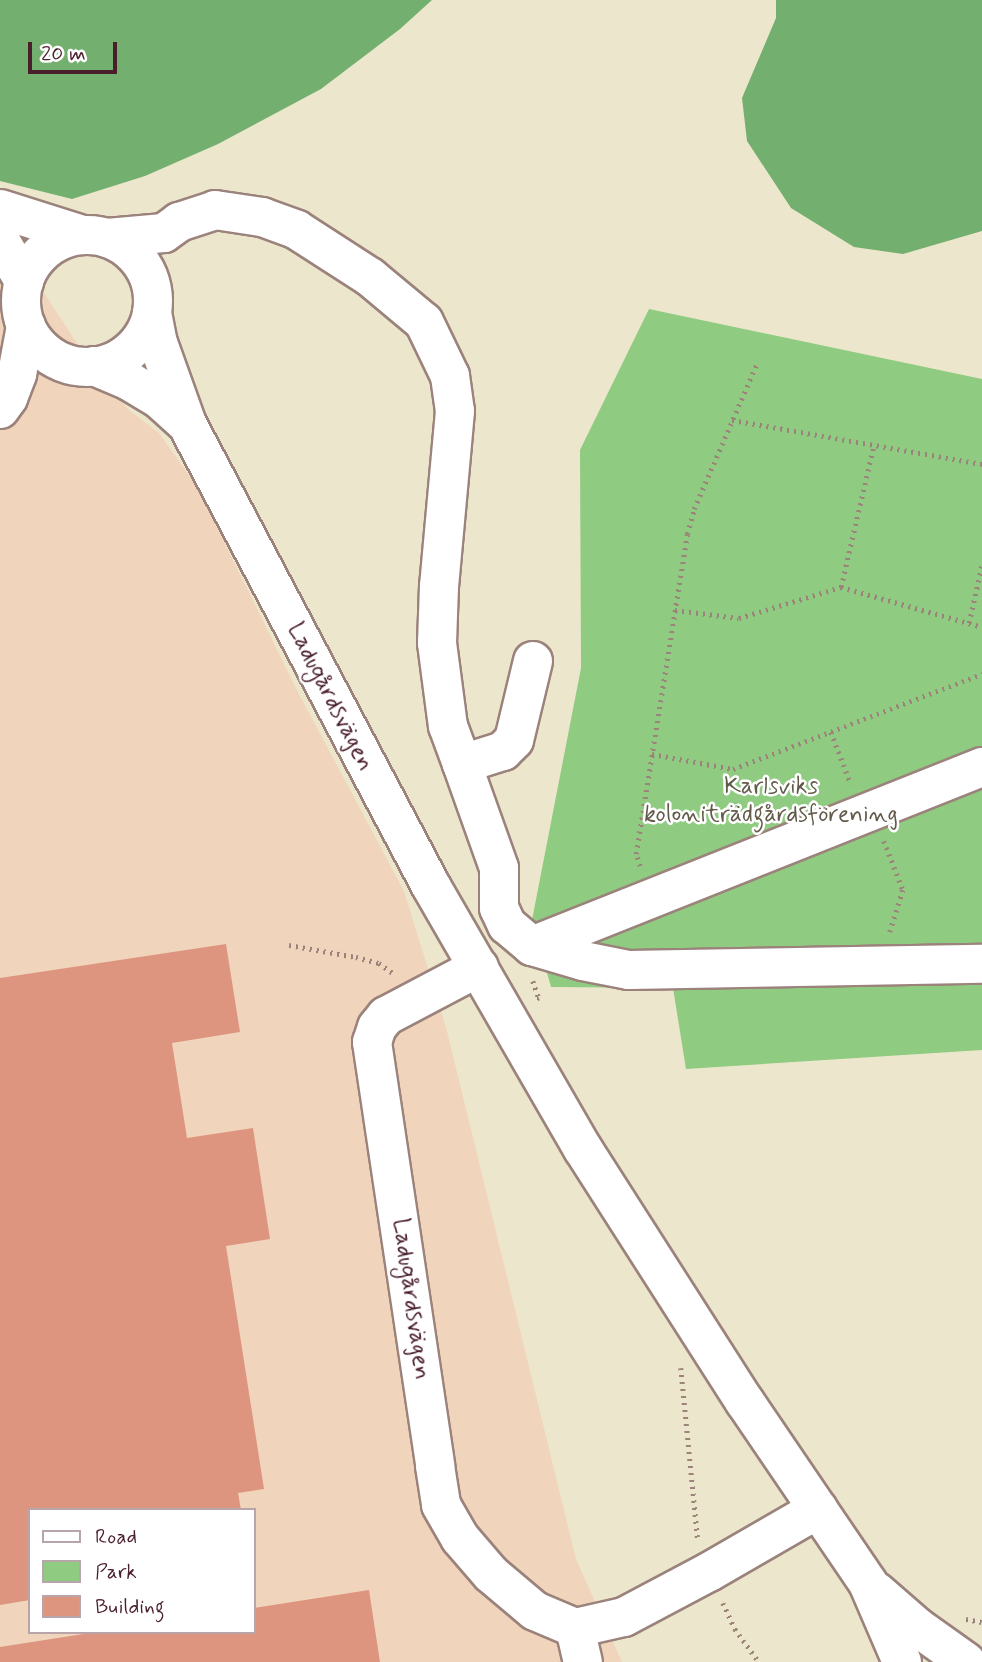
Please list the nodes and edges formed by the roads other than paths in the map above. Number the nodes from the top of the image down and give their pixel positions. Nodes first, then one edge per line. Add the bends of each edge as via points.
1 (0, 209) edge
2 (164, 233) junction
3 (95, 237) junction
4 (0, 240) edge
5 (24, 281) junction
6 (151, 298) junction
7 (26, 326) junction
8 (80, 365) junction
9 (4, 404) edge
10 (187, 424) junction
11 (533, 661) dead end
12 (462, 765) junction
13 (982, 767) edge
14 (532, 946) junction
15 (982, 964) edge
16 (479, 967) junction
17 (818, 1509) junction
18 (868, 1583) junction
19 (579, 1645) edge
20 (902, 1662) edge
21 (966, 1662) edge

1 - 3 street
2 - 3 street
2 - 6 street
2 - 12 street via 178,222 215,209 262,217 297,230 370,277 424,322 450,376 455,411 437,643 449,726
3 - 5 street via 70,237 46,249
3 - 6 street via 130,250 146,271
4 - 5 street
5 - 7 street via 21,296
6 - 8 street via 148,326 132,349 120,357
6 - 10 street, Ladugårdsvägen via 158,343
7 - 8 street via 43,349
7 - 9 street
8 - 9 street via 29,383
8 - 10 street, Ladugårdsvägen via 139,387
10 - 16 street, Ladugårdsvägen via 365,765
11 - 12 street via 514,740 503,751
12 - 14 street via 499,868 499,908 507,925
13 - 14 street
14 - 15 street via 629,970
16 - 17 street, Ladugårdsvägen via 583,1149
16 - 19 street, Ladugårdsvägen via 386,1016 372,1042 441,1506 460,1538 491,1574
17 - 18 street, Ladugårdsvägen
17 - 19 street, Ladugårdsvägen
18 - 20 street, Ladugårdsvägen
18 - 21 street, Ladugårdsvägen via 917,1627

